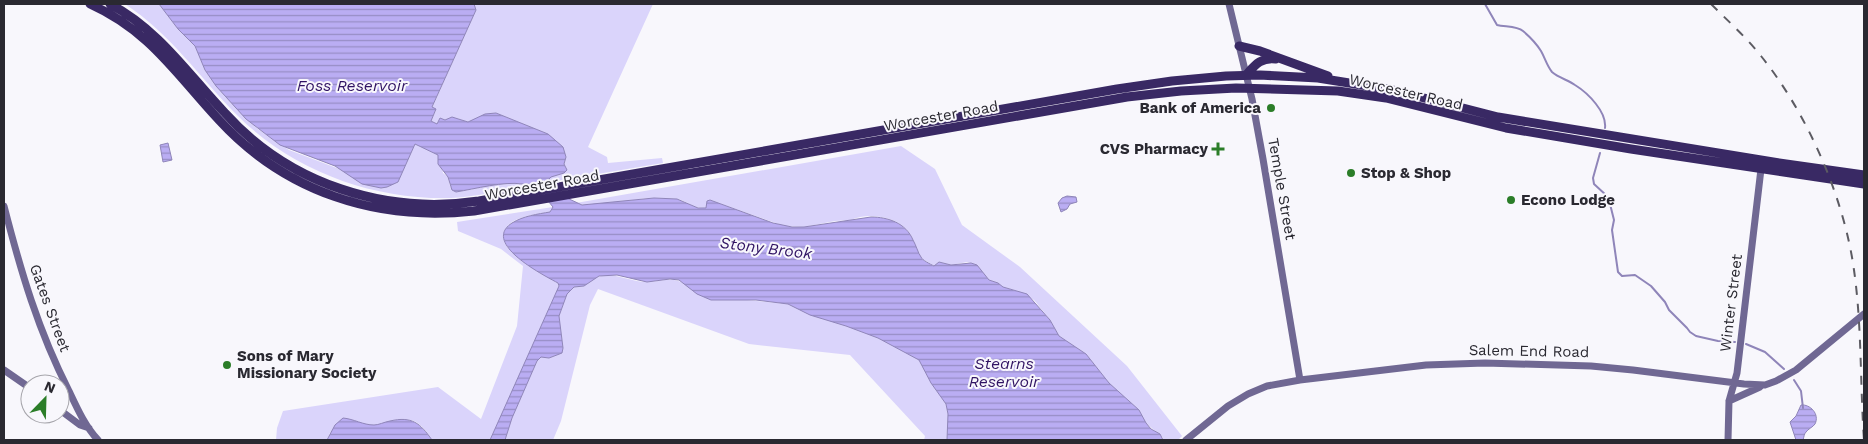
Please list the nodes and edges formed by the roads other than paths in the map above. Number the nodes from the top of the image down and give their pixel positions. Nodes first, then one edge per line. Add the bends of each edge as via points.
1 (90, 4) edge
2 (110, 4) edge
3 (1229, 4) edge
4 (1239, 46) junction
5 (1292, 63) junction
6 (1246, 75) junction
7 (1345, 82) junction
8 (1249, 88) junction
9 (1761, 169) junction
10 (1864, 175) edge
11 (1864, 184) edge
12 (4, 206) edge
13 (1864, 314) edge
14 (4, 370) edge
15 (1300, 380) junction
16 (20, 381) edge
17 (1734, 383) junction
18 (1765, 385) junction
19 (1729, 401) junction
20 (70, 418) edge
21 (89, 428) junction
22 (98, 440) edge
23 (1186, 440) edge
24 (1728, 440) edge

1 - 8 highway, Worcester Road via 144,37 219,120 277,169 316,189 366,206 420,214 468,212 1119,98
2 - 6 highway, Worcester Road via 137,20 162,42 225,114 274,156 312,178 362,196 414,205 458,204 524,194 1117,89
3 - 4 street, Temple Street
4 - 5 highway
4 - 6 street, Temple Street
5 - 6 highway via 1264,59
5 - 7 highway
6 - 7 highway, Worcester Road
6 - 8 street, Temple Street
7 - 10 highway, Worcester Road via 1392,90 1498,117
8 - 9 highway, Worcester Road via 1329,90 1368,95 1499,126
8 - 15 street, Temple Street
9 - 11 highway, Worcester Road
9 - 17 street, Winter Street
12 - 21 street, Gates Street via 40,328
13 - 18 street, Salem End Road via 1796,370
14 - 16 street
15 - 17 street, Salem End Road via 1426,365 1485,363 1606,367
15 - 23 street, Salem End Road via 1267,386 1248,394
17 - 18 street, Salem End Road
17 - 19 street, Winter Street
18 - 19 street
19 - 24 street, Winter Street
20 - 21 street
21 - 22 street, Gates Street

